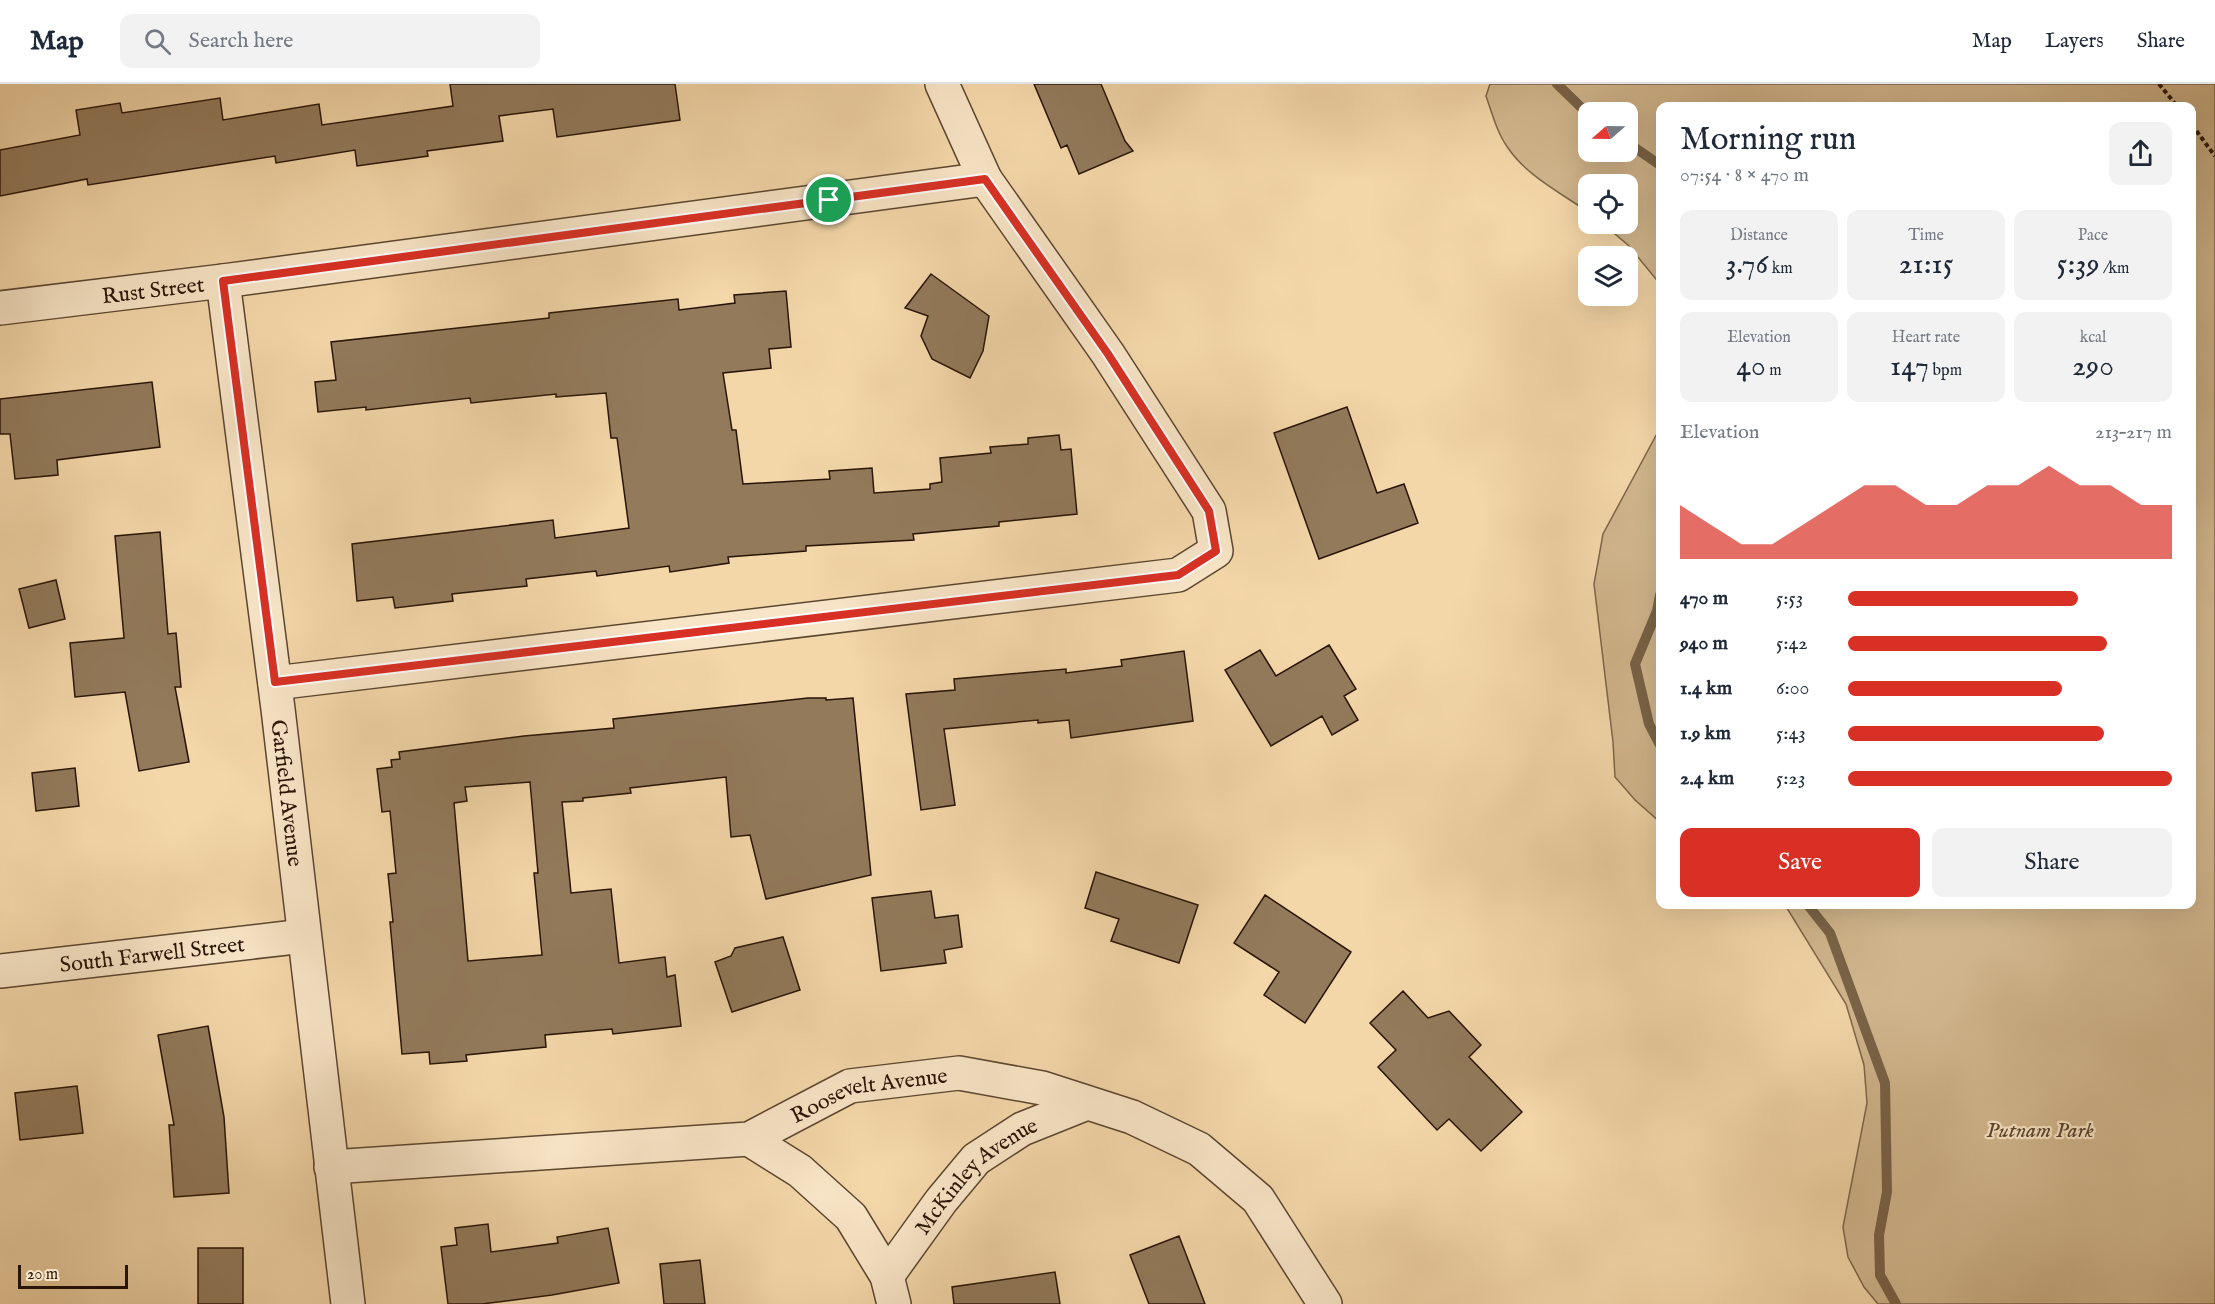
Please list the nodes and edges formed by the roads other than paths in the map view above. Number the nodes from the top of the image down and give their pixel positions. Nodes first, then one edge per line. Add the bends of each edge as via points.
1 (942, 84) edge
2 (985, 179) junction
3 (223, 281) junction
4 (0, 308) edge
5 (275, 682) junction
6 (304, 936) junction
7 (0, 971) edge
8 (1087, 1102) junction
9 (749, 1140) junction
10 (331, 1167) junction
11 (891, 1290) edge
12 (348, 1304) edge
13 (1325, 1304) edge

1 - 2 street
2 - 3 street, Rust Street
2 - 5 street via 1108,354 1209,511 1216,551 1178,575
3 - 4 street, Rust Street
3 - 5 street, Garfield Avenue
5 - 6 street, Garfield Avenue
6 - 7 street, South Farwell Street
6 - 10 street, Garfield Avenue
8 - 9 street, Roosevelt Avenue via 1042,1088 959,1073 850,1086
8 - 11 street, McKinley Avenue via 1022,1129 976,1159 941,1202
8 - 13 street, Roosevelt Avenue via 1132,1117 1199,1149 1258,1199
9 - 10 street, Roosevelt Avenue
9 - 11 street, McKinley Avenue via 800,1171 851,1217
10 - 12 street, Garfield Avenue

